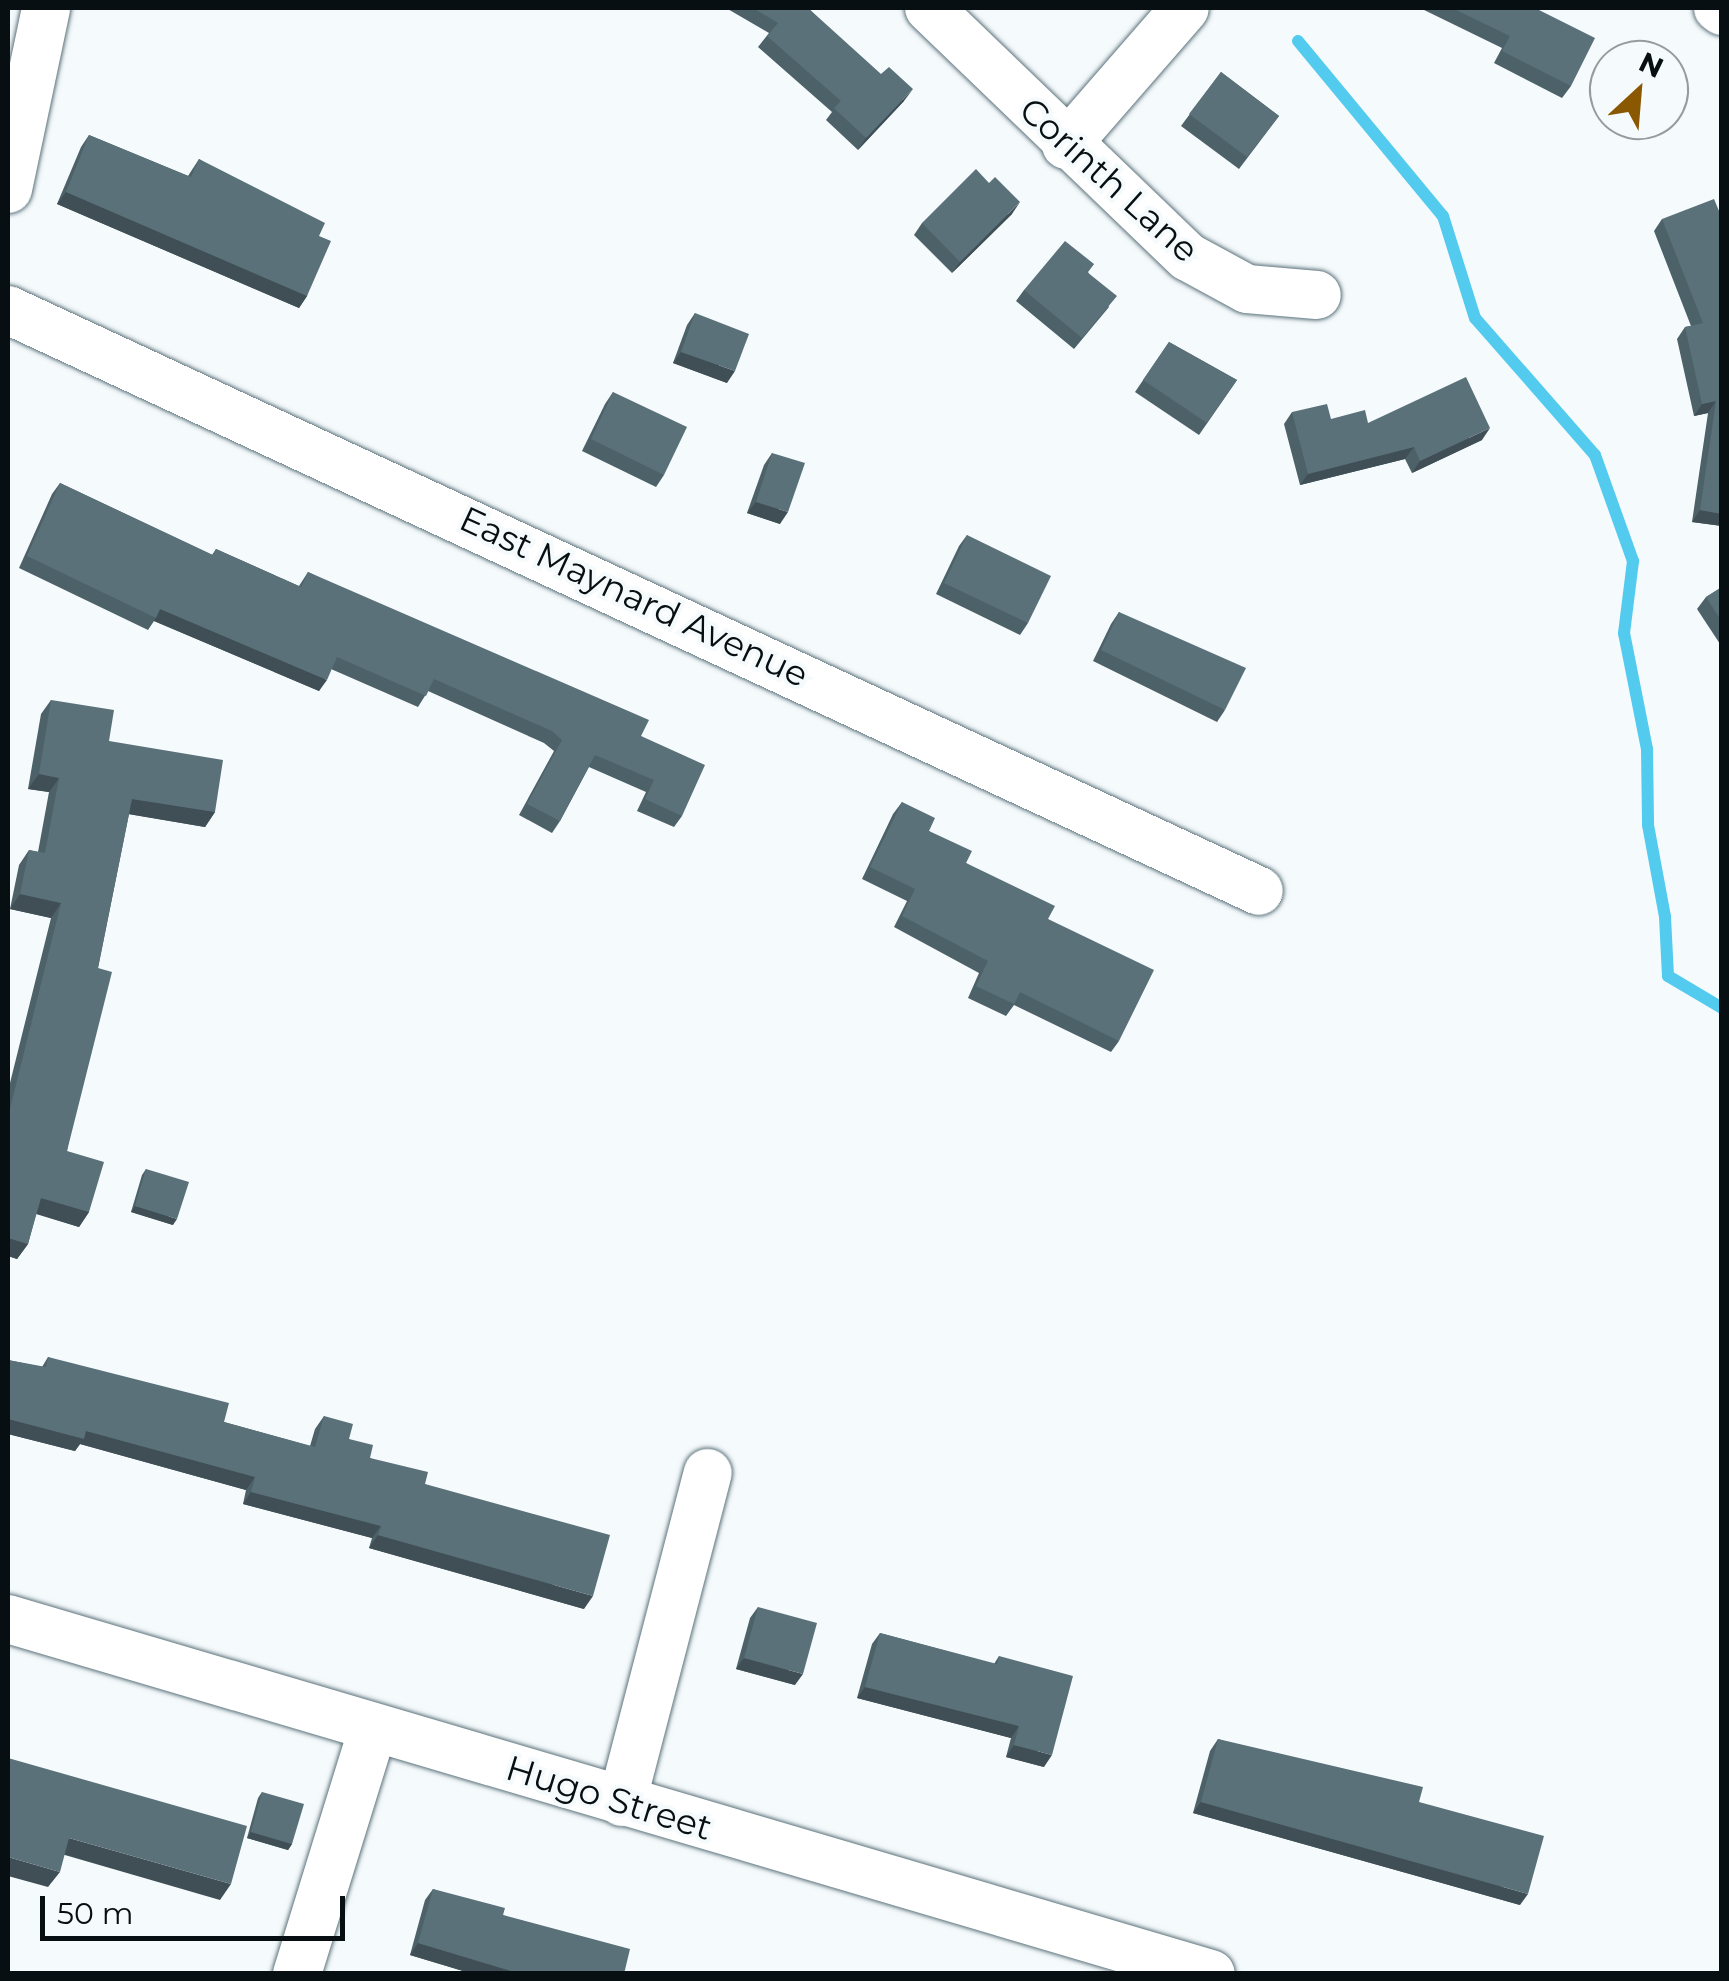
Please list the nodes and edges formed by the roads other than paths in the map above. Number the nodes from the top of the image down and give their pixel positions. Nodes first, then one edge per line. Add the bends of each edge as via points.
1 (46, 8) edge
2 (929, 8) edge
3 (1185, 8) edge
4 (1066, 145) junction
5 (8, 189) edge
6 (1318, 295) dead end
7 (8, 310) edge
8 (1259, 891) dead end
9 (708, 1473) dead end
10 (8, 1619) edge
11 (373, 1728) junction
12 (622, 1802) junction
13 (297, 1974) edge
14 (1211, 1974) edge

1 - 5 street
2 - 4 street, Corinth Lane
3 - 4 street
4 - 6 street, Corinth Lane via 1220,278 1284,296
7 - 8 street, East Maynard Avenue
9 - 12 street
10 - 11 street, Hugo Street
11 - 12 street, Hugo Street
11 - 13 street
12 - 14 street, Hugo Street

